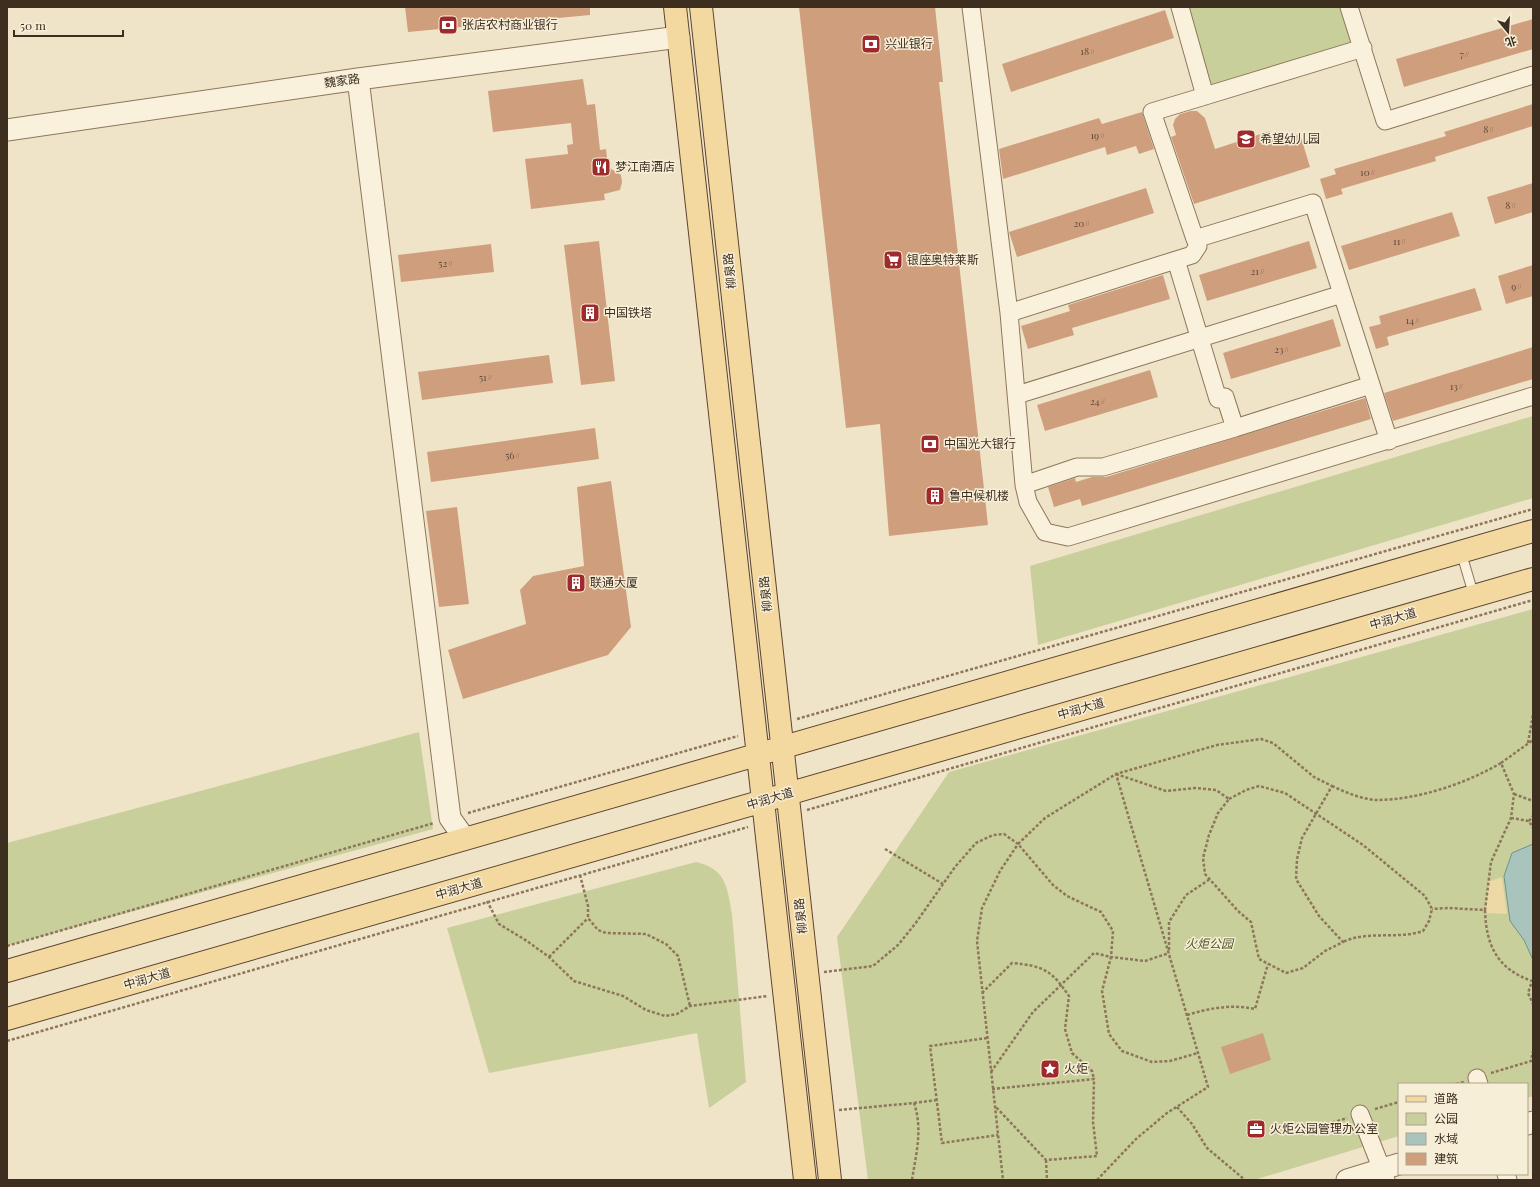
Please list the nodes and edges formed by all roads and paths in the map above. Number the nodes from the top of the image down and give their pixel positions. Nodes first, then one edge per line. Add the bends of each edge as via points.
1 (675, 7) edge
2 (701, 7) edge
3 (970, 7) edge
4 (1180, 7) edge
5 (1349, 7) edge
6 (679, 37) junction
7 (1362, 48) junction
8 (1533, 75) edge
9 (358, 79) junction
10 (1205, 96) junction
11 (7, 130) edge
12 (1196, 239) junction
13 (1176, 260) junction
14 (1342, 294) junction
15 (1009, 313) junction
16 (1199, 337) junction
17 (1371, 385) junction
18 (1017, 395) junction
19 (1533, 396) edge
20 (1235, 428) junction
21 (1389, 441) junction
22 (1024, 484) junction
23 (1533, 531) edge
24 (1461, 552) junction
25 (1533, 579) edge
26 (1474, 596) junction
27 (1533, 715) edge
28 (1533, 740) edge
29 (1528, 744) junction
30 (783, 748) junction
31 (758, 755) junction
32 (1500, 763) junction
33 (1116, 774) junction
34 (1332, 786) junction
35 (788, 794) junction
36 (1514, 794) junction
37 (1229, 799) junction
38 (763, 801) junction
39 (1533, 801) edge
40 (1316, 813) junction
41 (1533, 816) edge
42 (1511, 818) junction
43 (1529, 821) junction
44 (1533, 828) edge
45 (465, 839) junction
46 (1018, 844) junction
47 (885, 849) dead end
48 (574, 856) junction
49 (1210, 879) junction
50 (477, 884) junction
51 (943, 884) junction
52 (1432, 909) junction
53 (1485, 910) junction
54 (588, 918) junction
55 (1343, 942) junction
56 (1169, 953) junction
57 (549, 957) junction
58 (1111, 957) junction
59 (1268, 964) junction
60 (7, 971) edge
61 (808, 974) junction
62 (1532, 980) edge
63 (1062, 985) junction
64 (784, 993) junction
65 (982, 993) junction
66 (1533, 1004) edge
67 (690, 1006) junction
68 (1187, 1015) junction
69 (7, 1019) edge
70 (987, 1038) junction
71 (1533, 1051) edge
72 (1198, 1053) junction
73 (991, 1073) junction
74 (1094, 1079) junction
75 (1478, 1081) edge
76 (1463, 1083) edge
77 (992, 1089) junction
78 (937, 1100) junction
79 (914, 1103) junction
80 (994, 1106) junction
81 (1176, 1107) junction
82 (823, 1112) junction
83 (1360, 1114) dead end
84 (998, 1135) junction
85 (1046, 1160) junction
86 (1389, 1171) edge
87 (805, 1180) edge
88 (830, 1180) edge
89 (912, 1180) edge
90 (1003, 1180) edge
91 (1047, 1180) edge
92 (1097, 1180) edge
93 (1245, 1180) edge
94 (1347, 1180) edge

1 - 6 main road
2 - 30 main road, 柳泉路
3 - 15 street
4 - 10 street
5 - 7 street
6 - 9 street, 魏家路
6 - 31 main road
7 - 8 street via 1386,121
7 - 10 street
9 - 11 street, 魏家路
9 - 45 street via 450,818
10 - 12 street via 1152,112
12 - 13 street via 1198,246 1192,255
12 - 14 street via 1313,203
13 - 15 street
13 - 16 street
14 - 16 street
14 - 17 street
15 - 18 street
16 - 18 street
16 - 20 street via 1218,399 1225,397
17 - 20 street
17 - 21 street
18 - 22 street
19 - 21 street
20 - 22 street via 1103,467 1077,467
21 - 22 street via 1068,537 1045,532 1028,502
23 - 24 main road
24 - 26 lane
24 - 30 main road
25 - 26 main road, 中润大道
26 - 35 main road, 中润大道
27 - 29 path
28 - 29 path
29 - 32 path
30 - 31 main road
30 - 35 main road, 柳泉路
31 - 38 main road
31 - 45 main road
32 - 34 path via 1453,786 1412,795 1375,800 1348,794
32 - 36 path
33 - 34 path via 1217,745 1261,740 1273,743 1314,777
33 - 37 path via 1166,791 1195,788 1216,790
33 - 46 path via 1045,818
33 - 56 path
34 - 40 path
35 - 38 main road, 中润大道
35 - 61 main road, 柳泉路
36 - 39 path
36 - 42 path
37 - 40 path via 1259,786 1285,793
37 - 49 path via 1218,813 1203,858 1205,874
38 - 48 main road, 中润大道
38 - 64 main road
40 - 52 path via 1363,845 1407,880 1425,896
40 - 55 path via 1302,838 1296,879 1319,916
41 - 43 path
42 - 43 path
42 - 53 path via 1491,862
43 - 44 path
45 - 60 main road
46 - 51 path via 1004,834 993,835 976,844
46 - 58 path via 1053,885 1067,896 1101,912 1113,931
46 - 65 path via 1000,871 982,908 977,941
47 - 51 path
48 - 50 main road, 中润大道
48 - 54 path via 588,906
49 - 56 path via 1186,895 1170,922
49 - 59 path via 1251,922 1258,959
50 - 57 path via 499,924
50 - 69 main road, 中润大道
51 - 61 path via 898,945 873,966
52 - 53 path
52 - 55 path via 1423,931 1410,935 1352,938
53 - 62 path via 1485,926 1492,948 1502,965 1517,976
54 - 57 path
54 - 67 path via 598,930 606,933 646,934 666,944 678,956
55 - 59 path via 1325,950 1303,968 1286,973
56 - 58 path via 1145,961
56 - 68 path
57 - 67 path via 574,981 623,996 646,1010 665,1016 678,1014
58 - 63 path via 1094,953
58 - 72 path via 1102,991 1109,1034 1122,1051 1152,1062 1170,1061
59 - 68 path via 1255,1009 1212,1007
61 - 82 main road, 柳泉路
62 - 66 path via 1528,993
63 - 65 path via 1047,970 1012,963
63 - 73 path via 1033,1012
63 - 74 path via 1069,996 1065,1029 1072,1053 1092,1071
64 - 67 path
64 - 87 main road
65 - 70 path
68 - 72 path
70 - 73 path
70 - 78 path via 930,1046
71 - 75 path via 1531,1061
72 - 81 path via 1208,1088
73 - 77 path
74 - 77 path
74 - 85 path via 1093,1122 1097,1156
75 - 76 path
77 - 80 path
78 - 79 path
78 - 84 path via 942,1142
79 - 82 path
79 - 89 path via 919,1134
80 - 84 path
80 - 85 path
81 - 92 path via 1136,1139
81 - 93 path via 1192,1124 1207,1148
82 - 88 main road, 柳泉路
83 - 86 street
84 - 90 path
85 - 91 path
86 - 94 street

